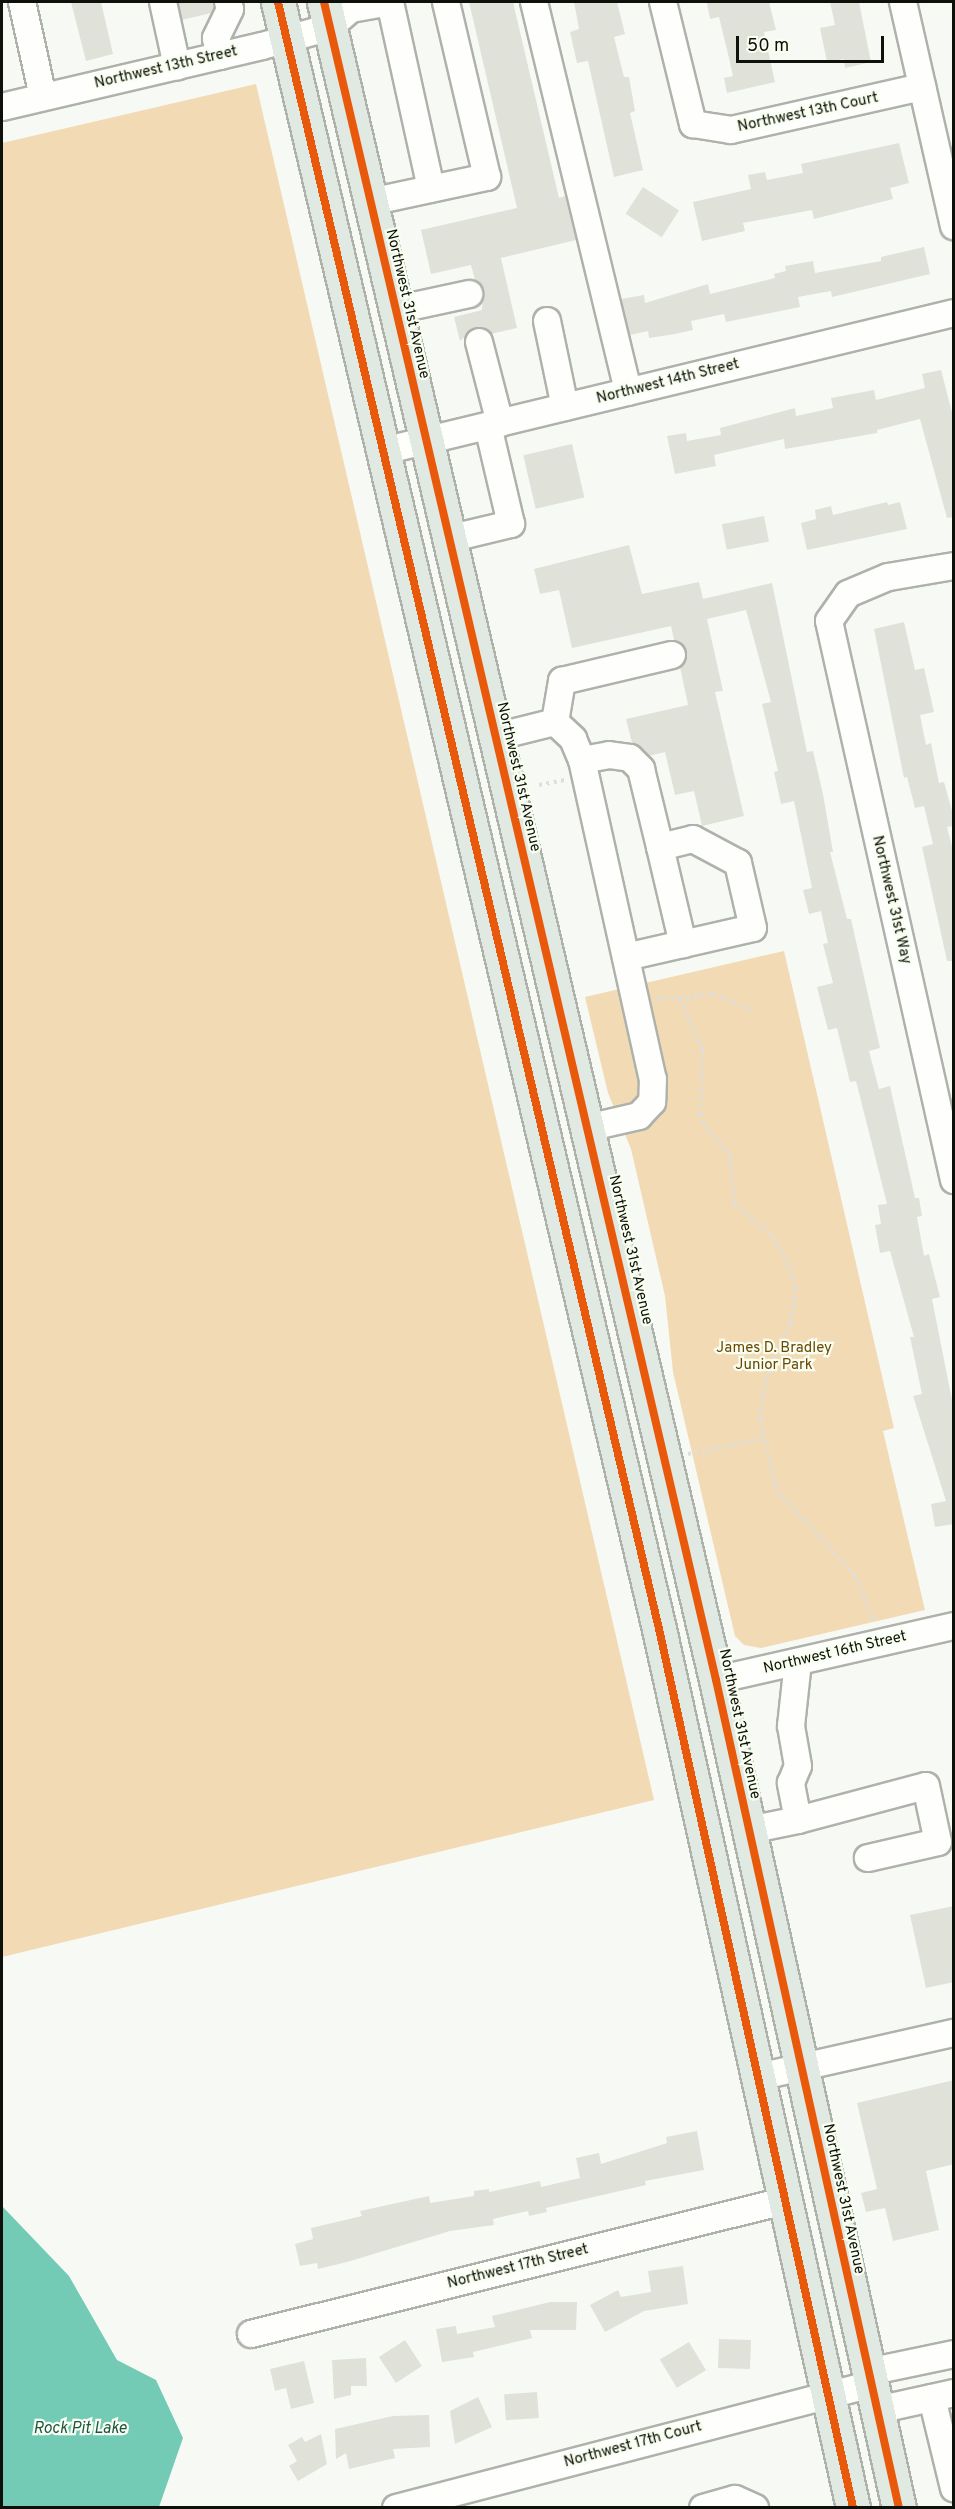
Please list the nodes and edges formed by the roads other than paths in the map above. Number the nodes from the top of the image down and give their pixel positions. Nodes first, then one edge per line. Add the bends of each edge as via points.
1 (22, 2) edge
2 (163, 2) edge
3 (228, 2) edge
4 (278, 2) edge
5 (389, 2) edge
6 (446, 2) edge
7 (534, 2) edge
8 (663, 2) edge
9 (903, 2) edge
10 (360, 4) edge
11 (327, 14) edge
12 (286, 39) junction
13 (220, 56) junction
14 (177, 66) junction
15 (922, 87) junction
16 (43, 97) junction
17 (2, 107) edge
18 (430, 189) junction
19 (370, 202) junction
20 (954, 226) edge
21 (469, 294) dead end
22 (395, 310) junction
23 (954, 313) edge
24 (547, 321) dead end
25 (479, 342) dead end
26 (628, 392) junction
27 (565, 407) junction
28 (494, 424) junction
29 (425, 441) junction
30 (383, 451) junction
31 (448, 539) junction
32 (954, 566) edge
33 (672, 655) dead end
34 (555, 722) junction
35 (495, 737) junction
36 (575, 770) junction
37 (660, 847) junction
38 (683, 944) junction
39 (626, 957) junction
40 (587, 1128) junction
41 (954, 1180) edge
42 (954, 1626) edge
43 (661, 1638) junction
44 (798, 1662) junction
45 (716, 1680) junction
46 (798, 1820) junction
47 (749, 1830) junction
48 (868, 1858) dead end
49 (954, 2033) edge
50 (801, 2068) junction
51 (758, 2077) junction
52 (784, 2201) junction
53 (251, 2334) dead end
54 (954, 2354) edge
55 (872, 2389) junction
56 (825, 2394) junction
57 (943, 2395) edge
58 (954, 2488) edge
59 (441, 2502) edge
60 (396, 2508) edge
61 (703, 2508) edge
62 (755, 2508) edge
63 (853, 2508) edge
64 (899, 2508) edge

1 - 16 street
2 - 14 street
3 - 13 street via 230,9 216,38
4 - 12 main road
5 - 10 street
5 - 18 street
6 - 18 street via 487,177
7 - 26 street
8 - 15 street, Northwest 13th Court via 693,124 731,130
9 - 15 street
10 - 11 street
11 - 12 street, Northwest 13th Street
11 - 19 main road, Northwest 31st Avenue
12 - 13 street, Northwest 13th Street
12 - 30 main road
13 - 14 street, Northwest 13th Street
14 - 16 street, Northwest 13th Street
15 - 20 street
16 - 17 street, Northwest 13th Street
18 - 19 street
19 - 22 main road, Northwest 31st Avenue
21 - 22 street
22 - 29 main road, Northwest 31st Avenue
23 - 26 street, Northwest 14th Street
24 - 27 street
25 - 28 street
26 - 27 street, Northwest 14th Street
27 - 28 street, Northwest 14th Street
28 - 29 street, Northwest 14th Street
28 - 31 street via 512,524
29 - 30 street, Northwest 14th Street
29 - 31 main road, Northwest 31st Avenue
30 - 43 main road
31 - 35 main road, Northwest 31st Avenue
32 - 41 street, Northwest 31st Way via 888,577 848,594 829,621
33 - 34 street via 562,681
34 - 35 street
34 - 36 street via 573,739
35 - 40 main road, Northwest 31st Avenue
36 - 37 street via 609,755 630,758 641,769
36 - 39 street
37 - 38 street
37 - 38 street via 693,839 738,863 753,928
38 - 39 street
39 - 40 street via 653,1079 652,1102 639,1116
40 - 45 main road, Northwest 31st Avenue
42 - 44 street, Northwest 16th Street
43 - 45 main road via 677,1663 695,1675
43 - 51 main road
44 - 45 street, Northwest 16th Street
44 - 46 street via 791,1726 798,1767 791,1783
45 - 47 main road, Northwest 31st Avenue
46 - 47 street
46 - 48 street via 926,1786 938,1842
47 - 50 main road, Northwest 31st Avenue
49 - 50 street
50 - 51 street
50 - 55 main road, Northwest 31st Avenue
51 - 52 main road
52 - 53 street, Northwest 17th Street
52 - 56 main road
54 - 55 street
55 - 56 street, Northwest 17th Court
55 - 57 street
55 - 64 main road, Northwest 31st Avenue
56 - 59 street, Northwest 17th Court
56 - 63 main road
57 - 58 street
59 - 60 street, Northwest 17th Court
61 - 62 street via 735,2499

